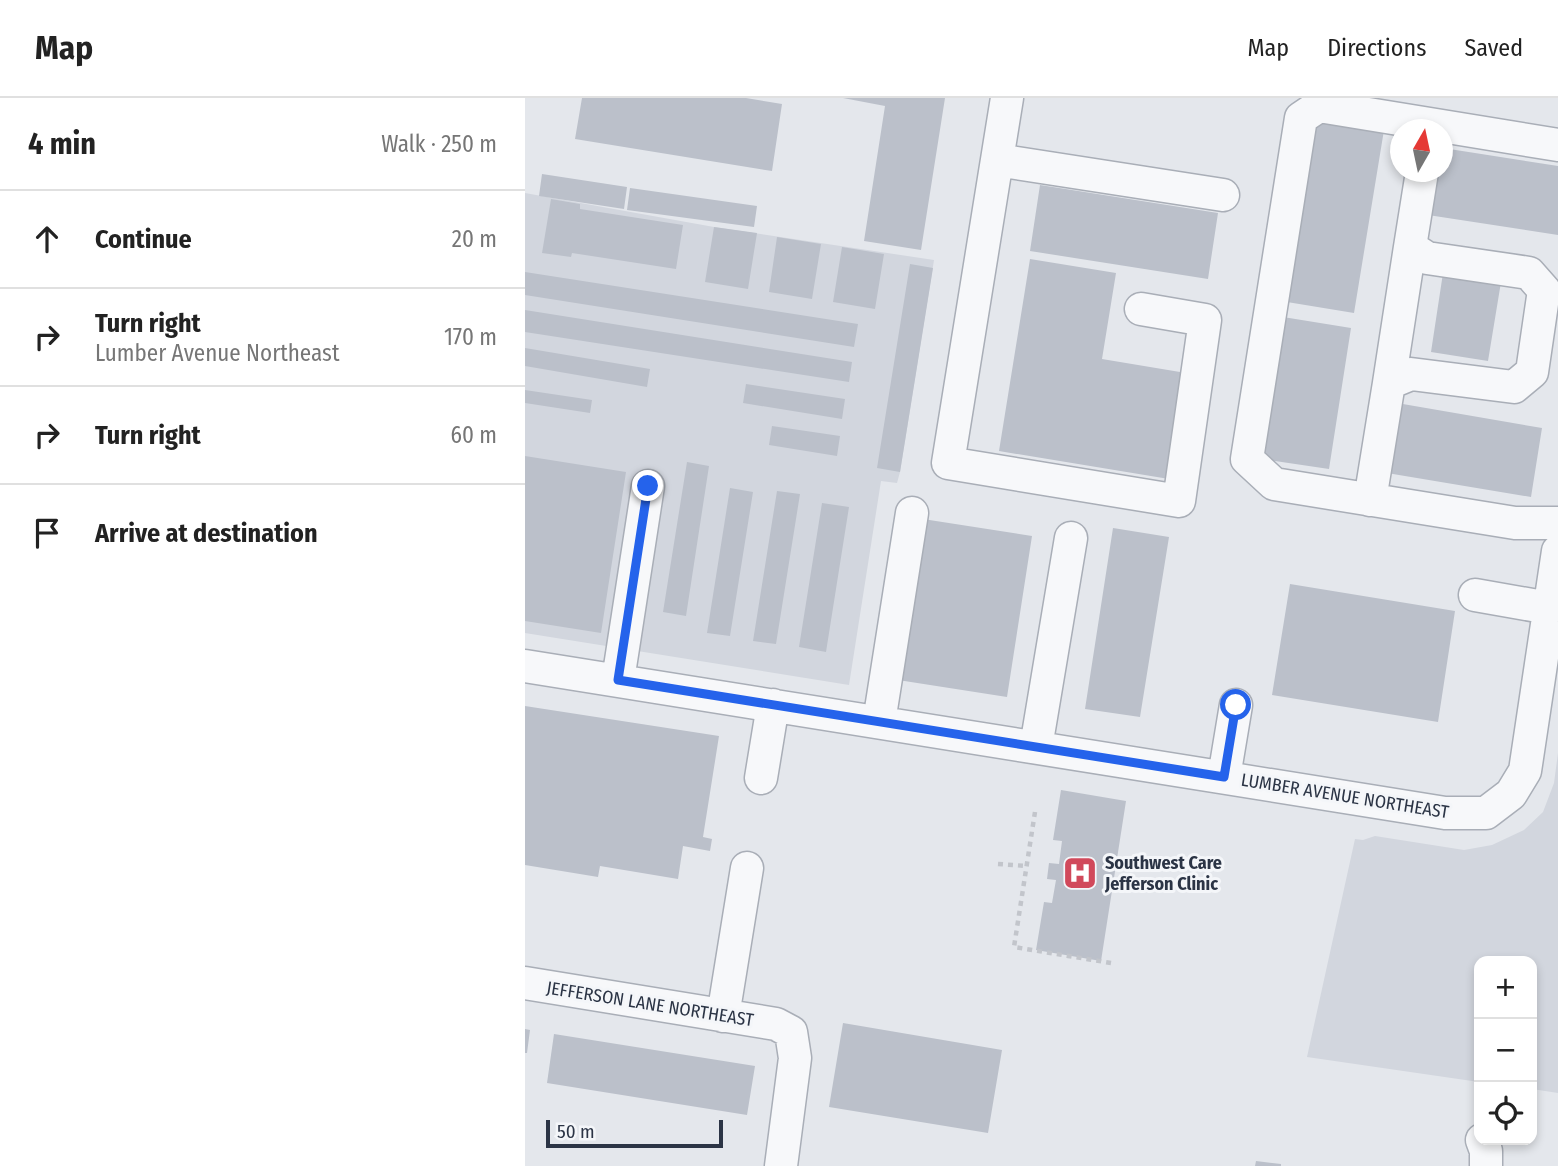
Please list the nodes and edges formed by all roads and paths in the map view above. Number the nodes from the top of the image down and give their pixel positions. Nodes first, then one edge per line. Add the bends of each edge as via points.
1 (1007, 98) edge
2 (1390, 119) edge
3 (1453, 130) edge
4 (1558, 145) edge
5 (997, 160) junction
6 (1420, 182) edge
7 (1223, 195) dead end
8 (1410, 247) junction
9 (1141, 309) dead end
10 (1548, 334) edge
11 (1389, 383) junction
12 (648, 486) dead end
13 (1370, 500) junction
14 (912, 513) dead end
15 (1558, 523) edge
16 (1071, 538) dead end
17 (1558, 551) edge
18 (1475, 595) dead end
19 (1549, 608) junction
20 (525, 666) edge
21 (618, 680) junction
22 (773, 705) junction
23 (1236, 705) dead end
24 (879, 722) junction
25 (1036, 747) junction
26 (1224, 777) junction
27 (761, 778) dead end
28 (1035, 812) dead end
29 (998, 864) dead end
30 (1027, 866) junction
31 (747, 868) dead end
32 (1111, 962) dead end
33 (525, 984) edge
34 (723, 1016) junction
35 (1484, 1145) edge
36 (781, 1166) edge
37 (1486, 1166) edge

1 - 5 street
2 - 13 street via 1319,106 1301,118 1247,459 1274,484
3 - 4 street
5 - 7 street
5 - 9 street via 948,463 1178,501 1205,320
6 - 8 street
8 - 10 street via 1427,258 1529,273 1544,290
8 - 11 street
10 - 11 street via 1532,372 1514,387 1411,374
11 - 13 street
12 - 21 street
13 - 15 street via 1515,523
14 - 24 street
16 - 25 street
17 - 19 street
18 - 19 street
19 - 26 street, LUMBER AVENUE NORTHEAST via 1525,771 1511,794 1486,813 1444,813
20 - 21 street, LUMBER AVENUE NORTHEAST
21 - 22 street, LUMBER AVENUE NORTHEAST
22 - 24 street, LUMBER AVENUE NORTHEAST
22 - 27 street
23 - 26 street
24 - 25 street, LUMBER AVENUE NORTHEAST
25 - 26 street, LUMBER AVENUE NORTHEAST
28 - 30 path
29 - 30 path
30 - 32 path via 1014,947
31 - 34 street
33 - 34 street, JEFFERSON LANE NORTHEAST
34 - 36 street, JEFFERSON LANE NORTHEAST via 776,1024 791,1032 795,1058
35 - 37 street

